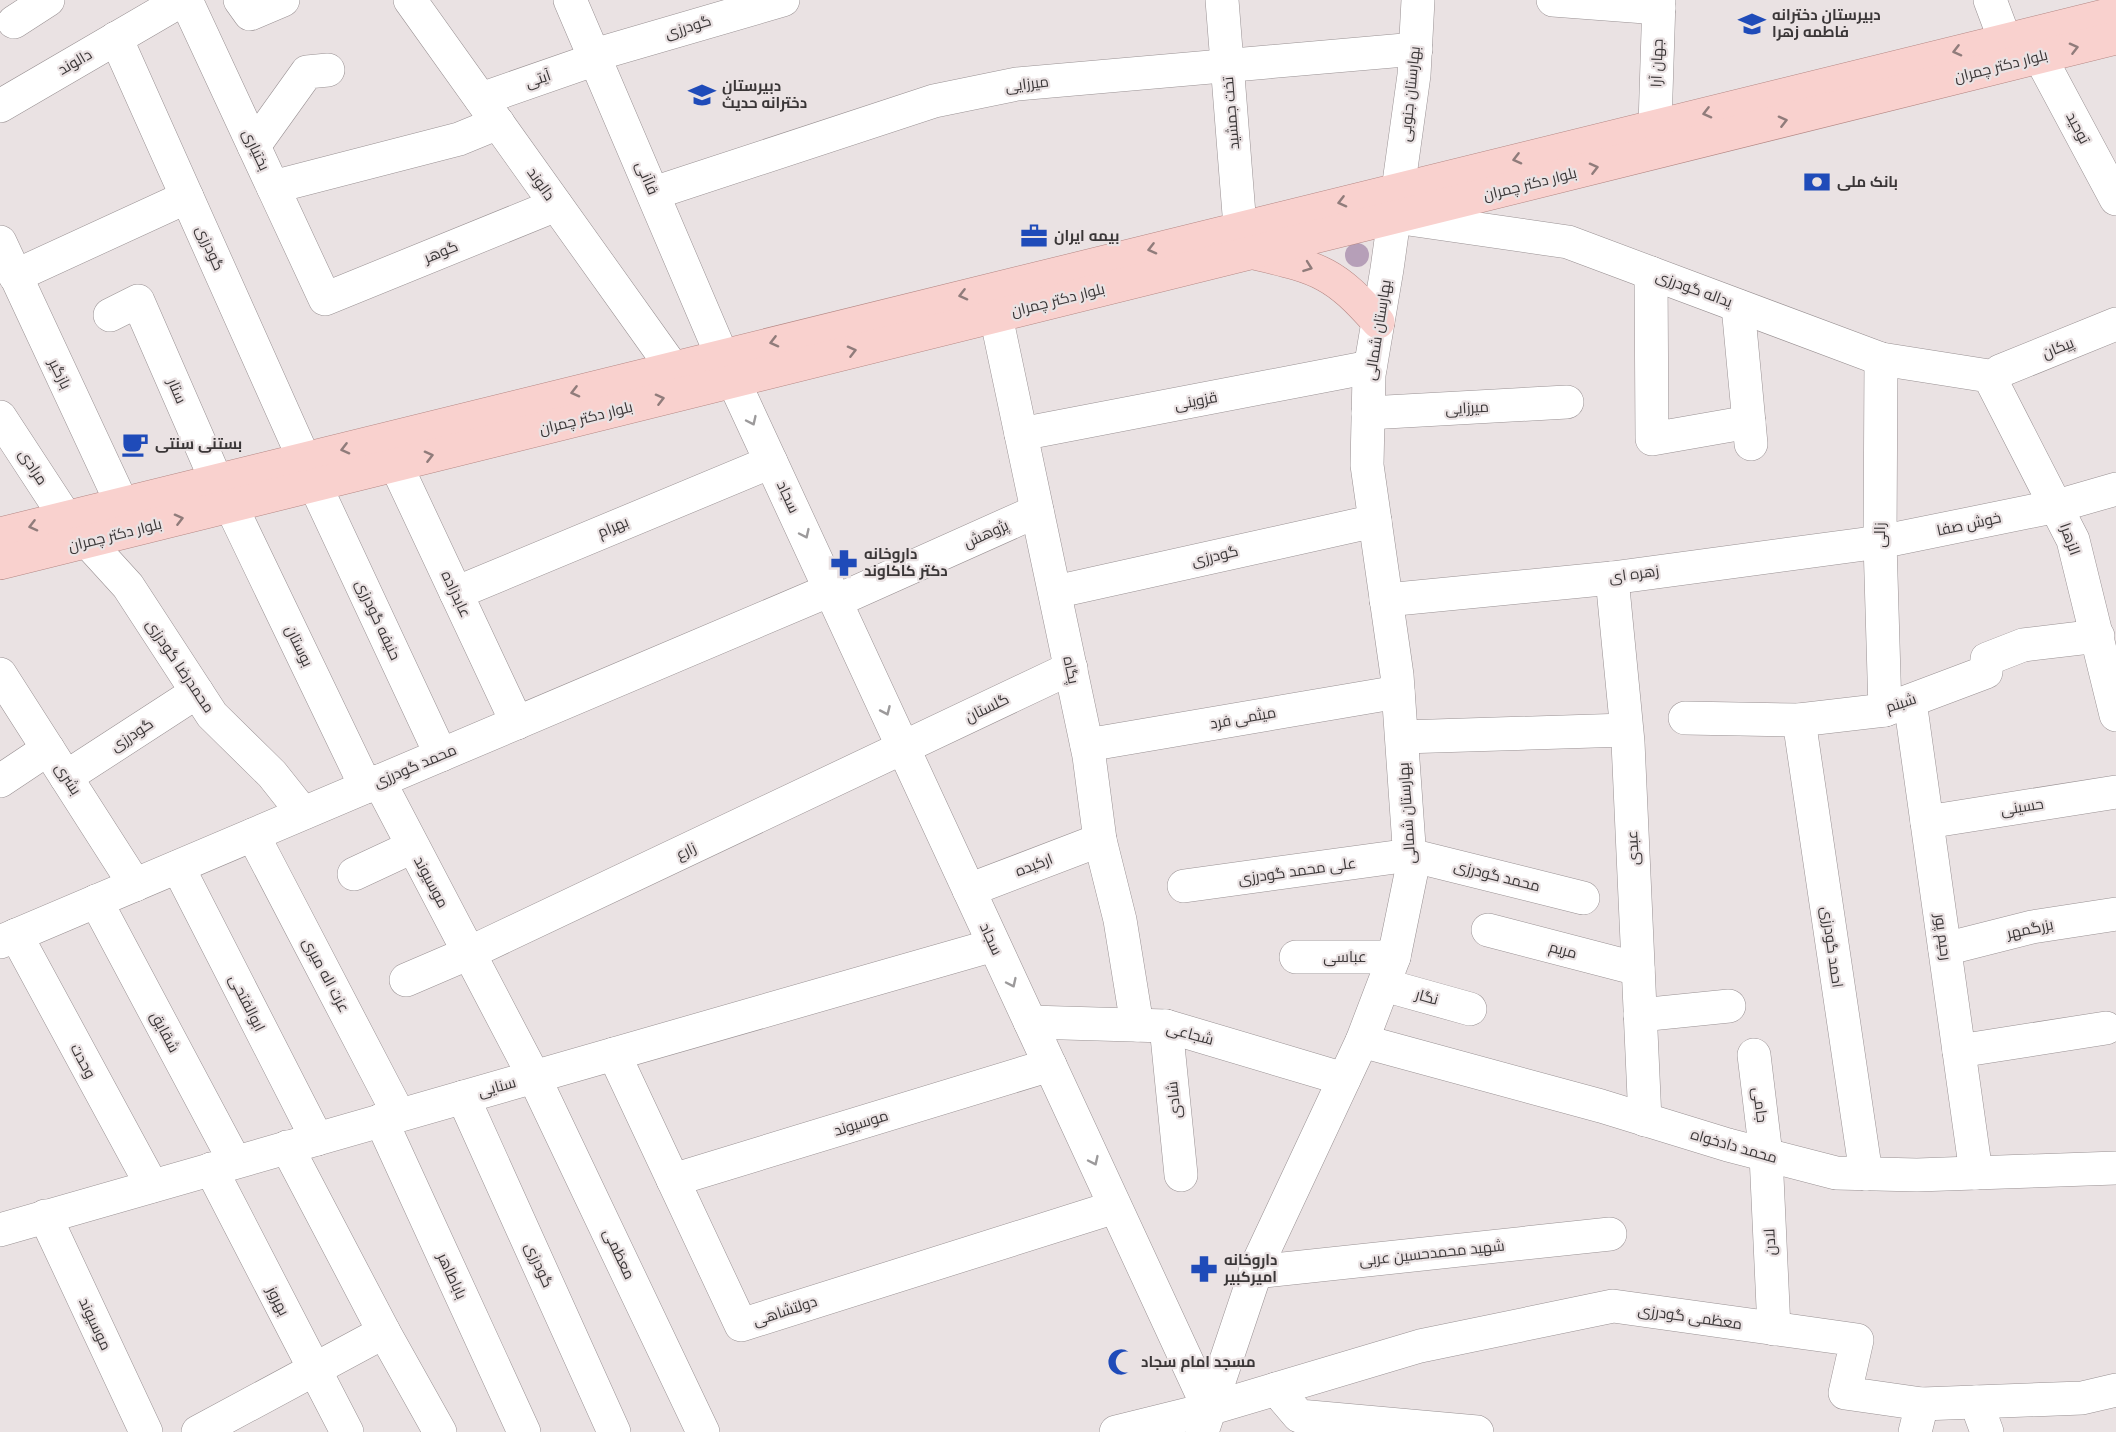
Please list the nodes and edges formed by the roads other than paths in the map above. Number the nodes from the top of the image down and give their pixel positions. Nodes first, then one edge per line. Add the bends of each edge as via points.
1 (48, 0) edge
2 (182, 0) edge
3 (186, 0) edge
4 (240, 0) edge
5 (283, 0) edge
6 (410, 0) edge
7 (570, 0) edge
8 (783, 0) edge
9 (1222, 0) edge
10 (1418, 0) edge
11 (1553, 0) edge
12 (1990, 0) edge
13 (1659, 4) edge
14 (2116, 13) edge
15 (14, 22) dead end
16 (116, 38) junction
17 (2116, 38) edge
18 (2005, 40) junction
19 (1416, 49) junction
20 (595, 57) junction
21 (2040, 57) junction
22 (1228, 66) junction
23 (328, 70) dead end
24 (0, 106) edge
25 (490, 111) junction
26 (1655, 125) junction
27 (254, 146) junction
28 (273, 187) junction
29 (654, 194) junction
30 (187, 197) junction
31 (2116, 199) edge
32 (1397, 202) junction
33 (556, 205) junction
34 (1246, 240) junction
35 (0, 242) edge
36 (1651, 273) junction
37 (15, 276) junction
38 (325, 299) joint
39 (1738, 306) junction
40 (124, 308) dead end
41 (996, 316) junction
42 (1378, 322) junction
43 (2116, 324) edge
44 (1881, 359) junction
45 (672, 367) junction
46 (1370, 367) junction
47 (728, 368) junction
48 (1995, 374) junction
49 (1567, 402) dead end
50 (1368, 413) junction
51 (0, 417) edge
52 (1021, 434) junction
53 (771, 462) junction
54 (396, 465) junction
55 (310, 472) junction
56 (2116, 489) edge
57 (224, 493) junction
58 (122, 504) junction
59 (2057, 506) junction
60 (1037, 511) junction
61 (1375, 520) junction
62 (76, 530) junction
63 (0, 534) edge
64 (1880, 542) junction
65 (0, 563) edge
66 (1612, 578) junction
67 (1054, 592) junction
68 (456, 593) junction
69 (833, 596) junction
70 (1386, 600) junction
71 (2104, 639) edge
72 (1071, 668) junction
73 (0, 674) edge
74 (197, 692) junction
75 (1398, 692) junction
76 (1897, 706) junction
77 (2116, 715) edge
78 (1685, 718) dead end
79 (1799, 720) junction
80 (517, 723) junction
81 (1626, 730) junction
82 (1402, 737) junction
83 (1087, 745) junction
84 (903, 748) junction
85 (48, 749) junction
86 (441, 755) junction
87 (66, 777) junction
88 (0, 781) edge
89 (373, 784) junction
90 (2116, 792) edge
91 (303, 813) junction
92 (1927, 822) junction
93 (253, 835) junction
94 (1100, 840) junction
95 (412, 847) junction
96 (1410, 855) junction
97 (178, 867) junction
98 (354, 874) dead end
99 (135, 885) junction
100 (1184, 886) dead end
101 (969, 890) junction
102 (1583, 897) dead end
103 (96, 901) junction
104 (2116, 914) edge
105 (1488, 930) dead end
106 (8, 939) edge
107 (994, 945) junction
108 (1945, 949) junction
109 (469, 953) junction
110 (1296, 957) dead end
111 (1638, 969) junction
112 (1389, 971) junction
113 (406, 980) dead end
114 (1729, 1006) dead end
115 (1470, 1009) dead end
116 (1640, 1015) junction
117 (1030, 1022) junction
118 (1151, 1025) junction
119 (2106, 1028) dead end
120 (1362, 1041) junction
121 (1959, 1051) junction
122 (614, 1054) junction
123 (1754, 1055) dead end
124 (1050, 1065) junction
125 (534, 1077) junction
126 (1344, 1079) junction
127 (464, 1097) junction
128 (390, 1118) junction
129 (1645, 1120) junction
130 (302, 1143) junction
131 (1766, 1155) junction
132 (223, 1166) junction
133 (2116, 1168) edge
134 (1977, 1173) junction
135 (1866, 1174) junction
136 (1181, 1175) dead end
137 (673, 1180) junction
138 (152, 1186) junction
139 (1115, 1207) junction
140 (45, 1216) junction
141 (0, 1230) edge
142 (1610, 1234) dead end
143 (1255, 1272) junction
144 (1774, 1329) junction
145 (384, 1332) junction
146 (314, 1370) junction
147 (1276, 1389) junction
148 (2116, 1390) edge
149 (1976, 1402) junction
150 (1919, 1418) edge
151 (1205, 1421) edge
152 (243, 1422) edge
153 (146, 1432) edge
154 (198, 1432) edge
155 (347, 1432) edge
156 (440, 1432) edge
157 (524, 1432) edge
158 (614, 1432) edge
159 (703, 1432) edge
160 (1116, 1432) edge
161 (1477, 1432) edge
162 (1987, 1432) edge

1 - 15 street
2 - 16 street, دالوند
3 - 27 street, بختیاری
4 - 5 street via 250,14
6 - 25 street, دالوند
7 - 20 street, قاآنی
8 - 20 street, گودرزی
9 - 22 street, تخت جمشید
10 - 19 street, بهارستان جنوبی
11 - 13 street
12 - 18 street
13 - 26 street, جهان آرا
14 - 18 main road, بلوار دکتر چمران
16 - 24 street, دالوند
16 - 30 street, گودرزی
21 -> 17 main road, بلوار دکتر چمران
18 -> 26 main road, بلوار دکتر چمران
19 - 22 street, میرزایی
19 - 32 street, بهارستان جنوبی
20 - 25 street, آیتی
20 - 29 street, قاآنی
21 - 31 street, توحید
32 -> 21 main road, بلوار دکتر چمران
22 - 29 street, میرزایی via 1017,84 934,101
22 - 34 street, تخت جمشید
23 - 27 street via 307,72
25 - 28 street, آیتی via 459,139
25 - 33 street, دالوند
26 -> 32 main road, بلوار دکتر چمران
27 - 28 street, بختیاری
28 - 38 street, بختیاری
29 - 47 street, قاآنی
30 - 37 street
30 - 55 street, گودرزی
32 - 34 main road, بلوار دکتر چمران
32 - 36 street, یداله گودرزی via 1568,242
32 - 42 street, بهارستان شمالی
33 - 38 street, گوهر
33 - 45 street, دالوند
34 - 41 main road, بلوار دکتر چمران
34 -> 42 main road via 1337,280
34 -> 47 main road, بلوار دکتر چمران
35 - 37 street, بازگیر
36 - 39 street, یداله گودرزی
36 - 39 street via 1652,439 1750,433
37 - 58 street, بازگیر
39 - 44 street, یداله گودرزی
40 - 57 street, ستار
47 -> 41 main road, بلوار دکتر چمران
41 - 52 street, پگاه
42 - 46 street, بهارستان شمالی
43 - 48 street, پیکان
44 - 48 street, یداله گودرزی
44 - 64 street, زالی
45 - 47 main road, بلوار دکتر چمران
45 -> 55 main road, بلوار دکتر چمران
46 - 50 street, بهارستان شمالی
46 - 52 street, قزوینی
47 -> 53 street, سجاد
54 -> 47 main road, بلوار دکتر چمران
48 - 59 street, الزهرا
49 - 50 street, میرزایی
50 - 61 street, بهارستان شمالی via 1367,465
51 - 62 street, مرادی
52 - 60 street, پگاه
53 - 68 street, بهرام
53 -> 69 street, سجاد
54 - 55 main road, بلوار دکتر چمران
54 - 68 street, عابدزاده
55 - 57 main road, بلوار دکتر چمران
55 - 86 street, حنیفه گودرزی
56 - 59 street, خوش صفا
57 - 58 main road, بلوار دکتر چمران
62 -> 57 main road, بلوار دکتر چمران
57 - 89 street, بوستان
58 - 62 main road, بلوار دکتر چمران
59 - 64 street, خوش صفا
59 - 71 street, الزهرا via 2073,540
60 - 67 street, پگاه
60 - 69 street, پژوهش
61 - 67 street, گودرزی
61 - 70 street, بهارستان شمالی
62 -> 63 main road, بلوار دکتر چمران
62 - 65 main road, بلوار دکتر چمران
62 - 74 street, محمدرضا گودرزی via 128,586
64 - 66 street, زهره ای
64 - 76 street, زالی
66 - 70 street, زهره ای
66 - 81 street, عبدی
67 - 72 street, پگاه
68 - 80 street, عابدزاده
69 - 80 street, محمد گودرزی
69 -> 84 street, سجاد
70 - 75 street, بهارستان شمالی
71 - 76 street, شبنم via 2023,645 1987,659 1986,672
71 - 77 street, الزهرا
72 - 83 street, پگاه
72 - 84 street, گلستان
73 - 85 street, بشری
74 - 87 street, گودرزی
74 - 91 street, محمدرضا گودرزی via 212,715 272,774
75 - 82 street, بهارستان شمالی
75 - 83 street, میثمی فرد
76 - 79 street, شبنم
76 - 92 street, رحیم پور
78 - 79 street, شبنم
79 - 135 street, احمد گودرزی
80 - 86 street, محمد گودرزی
81 - 82 street
81 - 111 street, عبدی
82 - 96 street, بهارستان شمالی
83 - 94 street, پگاه
84 - 101 street, سجاد
84 - 109 street, زارع
85 - 87 street, بشری
85 - 88 street
86 - 89 street, محمد گودرزی
87 - 99 street, بشری
89 - 91 street, محمد گودرزی
89 - 95 street, موسیوند
90 - 92 street, حسینی
91 - 93 street, محمد گودرزی
92 - 108 street, رحیم پور
93 - 97 street, محمد گودرزی
93 - 128 street, عزت اله میری
94 - 101 street, ارکیده
94 - 118 street, پگاه
95 - 98 street
95 - 109 street, موسیوند
96 - 100 street, علی محمد گودرزی
96 - 102 street, محمد گودرزی
96 - 112 street, بهارستان شمالی via 1411,874
97 - 99 street, محمد گودرزی
97 - 130 street, ابوالفتحی
99 - 103 street, محمد گودرزی
101 - 107 street, سجاد
103 - 106 street, محمد گودرزی
103 - 132 street, شقایق
104 - 108 street, بزرگمهر via 2032,927
105 - 111 street, مریم
106 - 138 street, وحدت
107 -> 117 street, سجاد
107 - 122 street, سنایی
108 - 121 street, رحیم پور
109 - 113 street, زارع
109 - 125 street, موسیوند
110 - 112 street, عباسی
111 - 116 street, عبدی
112 - 115 street, نگار
112 - 120 street, بهارستان شمالی
114 - 116 street
116 - 129 street, عبدی
117 - 118 street, شجاعی
117 - 124 street, سجاد
118 - 126 street, شجاعی
118 - 136 street, شادی
119 - 121 street
120 - 126 street, بهارستان شمالی
120 - 129 street, محمد دادخواه
121 - 134 street, رحیم پور
122 - 125 street, سنایی
122 - 137 street, دولتشاهی
123 - 131 street, جامی
124 - 137 street, موسیوند
124 -> 139 street, سجاد
125 - 127 street, سنایی
125 - 159 street, معظمی
126 - 143 street, بهارستان شمالی
127 - 128 street, سنایی
127 - 158 street, گودرزی
128 - 130 street, سنایی
128 - 157 street, باباطاهر
129 - 131 street, محمد دادخواه
130 - 132 street, سنایی
130 - 145 street
131 - 135 street, محمد دادخواه via 1836,1173
131 - 144 street, لادن
132 - 138 street, سنایی
132 - 146 street, بهروز
133 - 134 street, محمد دادخواه
134 - 135 street, محمد دادخواه
137 - 139 street, دولتشاهی via 741,1325
138 - 140 street, سنایی
139 - 151 street, سجاد
140 - 141 street, سنایی
140 - 153 street, موسیوند
142 - 143 street, شهید محمدحسین عربی
143 - 151 street, بهارستان شمالی
144 - 147 street, معظمی گودرزی via 1613,1306 1420,1346
144 - 150 street, معظمی گودرزی via 1857,1340 1845,1393
145 - 146 street
145 - 156 street
146 - 152 street
146 - 155 street, بهروز
147 - 151 street, معظمی گودرزی
147 - 161 street via 1299,1416
148 - 149 street, معظمی گودرزی via 2082,1398
149 - 150 street, معظمی گودرزی
149 - 162 street
151 - 160 street
152 - 154 street

